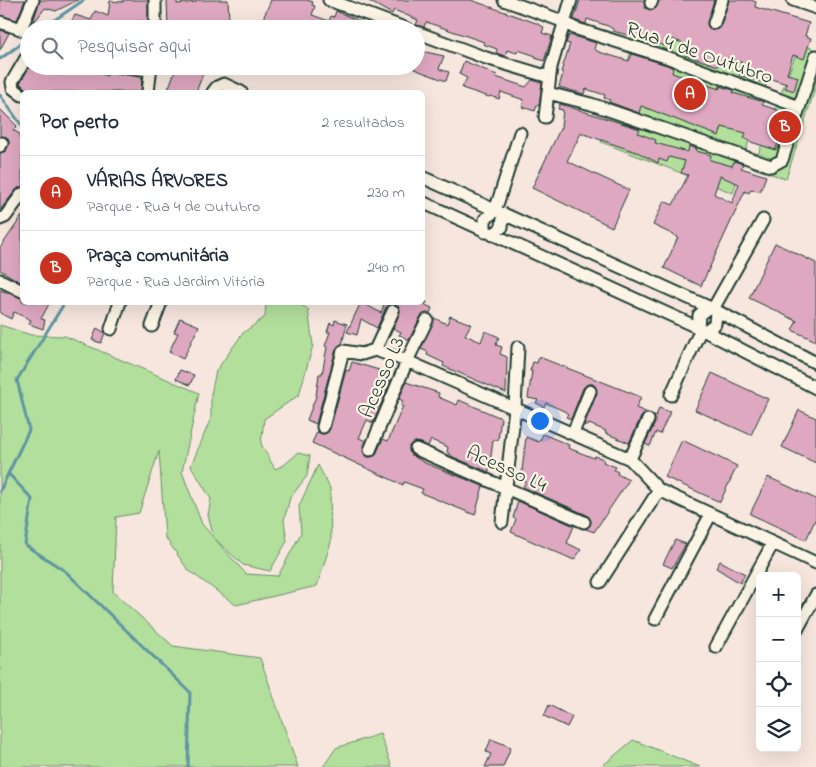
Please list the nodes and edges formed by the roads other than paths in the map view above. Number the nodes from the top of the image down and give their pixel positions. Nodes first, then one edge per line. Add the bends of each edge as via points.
1 (33, 0) edge
2 (155, 0) edge
3 (329, 0) edge
4 (504, 0) edge
5 (571, 0) edge
6 (722, 0) edge
7 (793, 0) edge
8 (816, 8) edge
9 (28, 20) edge
10 (155, 20) edge
11 (383, 20) edge
12 (0, 22) edge
13 (565, 22) junction
14 (714, 23) dead end
15 (20, 28) edge
16 (425, 35) edge
17 (816, 56) edge
18 (20, 69) edge
19 (150, 75) edge
20 (550, 77) junction
21 (148, 90) edge
22 (215, 90) edge
23 (237, 90) edge
24 (20, 93) edge
25 (548, 93) junction
26 (799, 107) junction
27 (545, 117) dead end
28 (520, 133) dead end
29 (425, 178) edge
30 (20, 197) edge
31 (425, 203) edge
32 (499, 213) junction
33 (0, 219) edge
34 (763, 220) dead end
35 (489, 234) junction
36 (0, 280) edge
37 (20, 290) edge
38 (119, 305) edge
39 (160, 305) edge
40 (713, 309) junction
41 (393, 311) dead end
42 (427, 320) dead end
43 (152, 326) dead end
44 (111, 329) dead end
45 (701, 329) junction
46 (518, 347) dead end
47 (375, 350) junction
48 (407, 361) junction
49 (816, 363) edge
50 (816, 388) edge
51 (590, 391) dead end
52 (671, 395) dead end
53 (515, 408) junction
54 (648, 420) dead end
55 (323, 427) dead end
56 (573, 433) junction
57 (416, 449) dead end
58 (370, 450) dead end
59 (630, 459) junction
60 (506, 488) junction
61 (659, 490) junction
62 (711, 514) junction
63 (502, 522) dead end
64 (584, 522) dead end
65 (772, 543) junction
66 (816, 563) edge
67 (600, 582) dead end
68 (816, 595) edge
69 (655, 619) dead end
70 (801, 623) edge
71 (716, 646) dead end

1 - 9 street
2 - 10 street
3 - 11 street
4 - 13 street, Rua 4 de Outubro
5 - 13 street
6 - 14 street
7 - 8 street
12 - 15 street
13 - 20 street
13 - 26 street, Rua 4 de Outubro via 574,28 669,58
16 - 20 street
17 - 26 street
18 - 24 street via 12,82 13,88
19 - 21 street
20 - 25 street
22 - 23 street via 224,84
25 - 26 street via 591,104 766,165 776,165 782,160
25 - 27 street
28 - 32 street
29 - 32 street
30 - 33 street
31 - 35 street
32 - 35 street via 502,227
32 - 35 street via 485,219
32 - 40 street
34 - 40 street
35 - 45 street
36 - 37 street
38 - 44 street
39 - 43 street
40 - 45 street via 699,315
40 - 45 street via 715,324
40 - 49 street
41 - 47 street
42 - 48 street, Acesso L3
45 - 50 street
45 - 52 street
46 - 53 street
47 - 48 street
47 - 55 street via 358,354 347,350 342,354
48 - 53 street
48 - 58 street, Acesso L3
51 - 56 street
53 - 56 street
53 - 60 street
54 - 59 street
56 - 59 street
57 - 60 street, Acesso L4
59 - 61 street
60 - 63 street
60 - 64 street, Acesso L4
61 - 62 street
61 - 67 street
62 - 65 street
62 - 69 street
65 - 66 street
65 - 71 street
68 - 70 street

